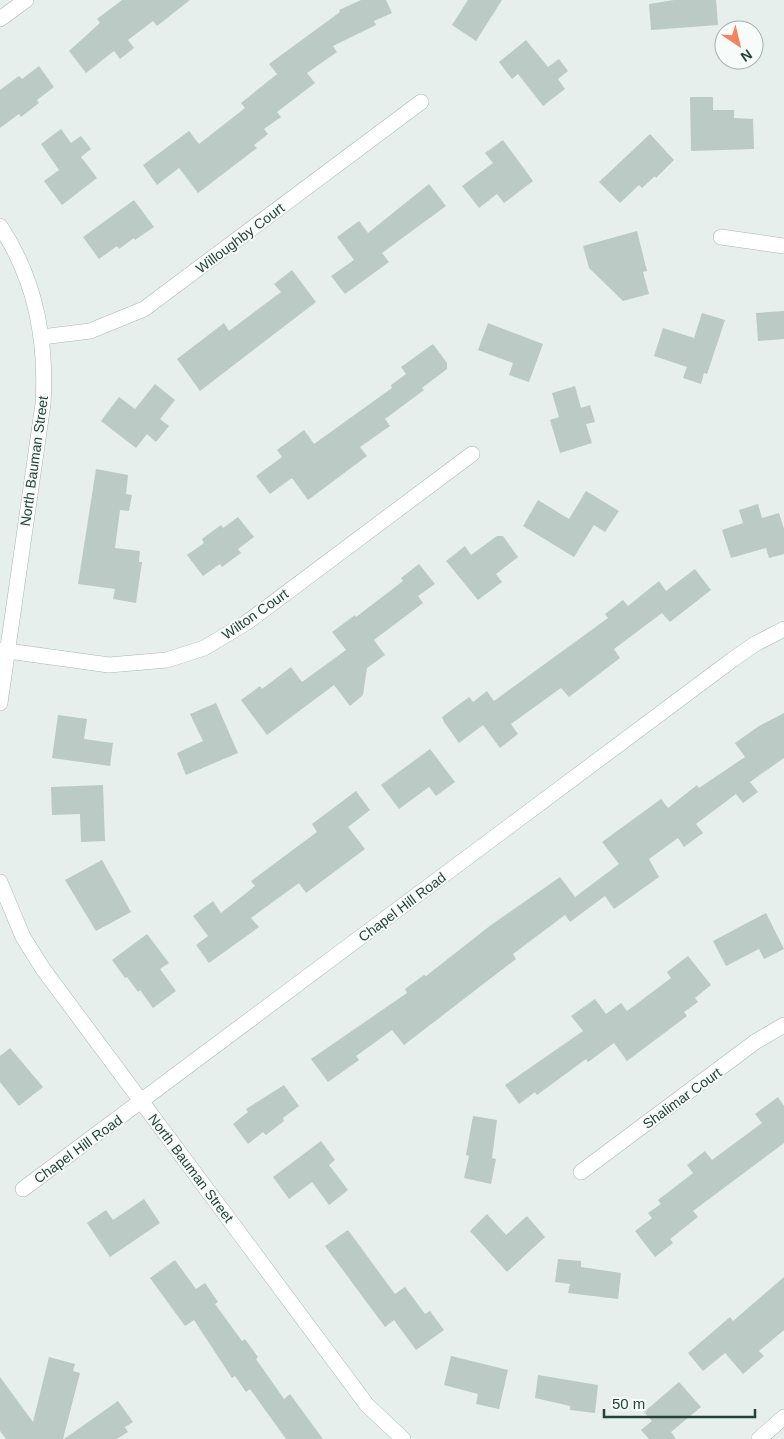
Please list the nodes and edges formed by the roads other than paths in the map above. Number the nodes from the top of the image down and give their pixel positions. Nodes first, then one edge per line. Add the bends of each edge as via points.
1 (26, 0) edge
2 (0, 19) edge
3 (421, 102) dead end
4 (0, 226) edge
5 (721, 237) dead end
6 (784, 246) edge
7 (42, 337) junction
8 (472, 454) dead end
9 (784, 629) edge
10 (4, 650) edge
11 (0, 704) edge
12 (0, 882) edge
13 (784, 1025) edge
14 (142, 1102) junction
15 (581, 1172) dead end
16 (23, 1189) dead end
17 (784, 1417) edge
18 (403, 1439) edge
19 (759, 1439) edge

1 - 2 street
3 - 7 street, Willoughby Court via 144,309 90,332
4 - 7 street, North Bauman Street via 25,273
5 - 6 street
7 - 10 street, North Bauman Street via 43,404
8 - 10 street, Wilton Court via 246,623 204,648 167,660 128,665 100,665
9 - 14 street, Chapel Hill Road via 732,660
10 - 11 street, North Bauman Street
12 - 14 street, North Bauman Street via 15,921 38,962
13 - 15 street, Shalimar Court via 755,1042
14 - 16 street, Chapel Hill Road
14 - 18 street, North Bauman Street via 367,1405
17 - 19 street

